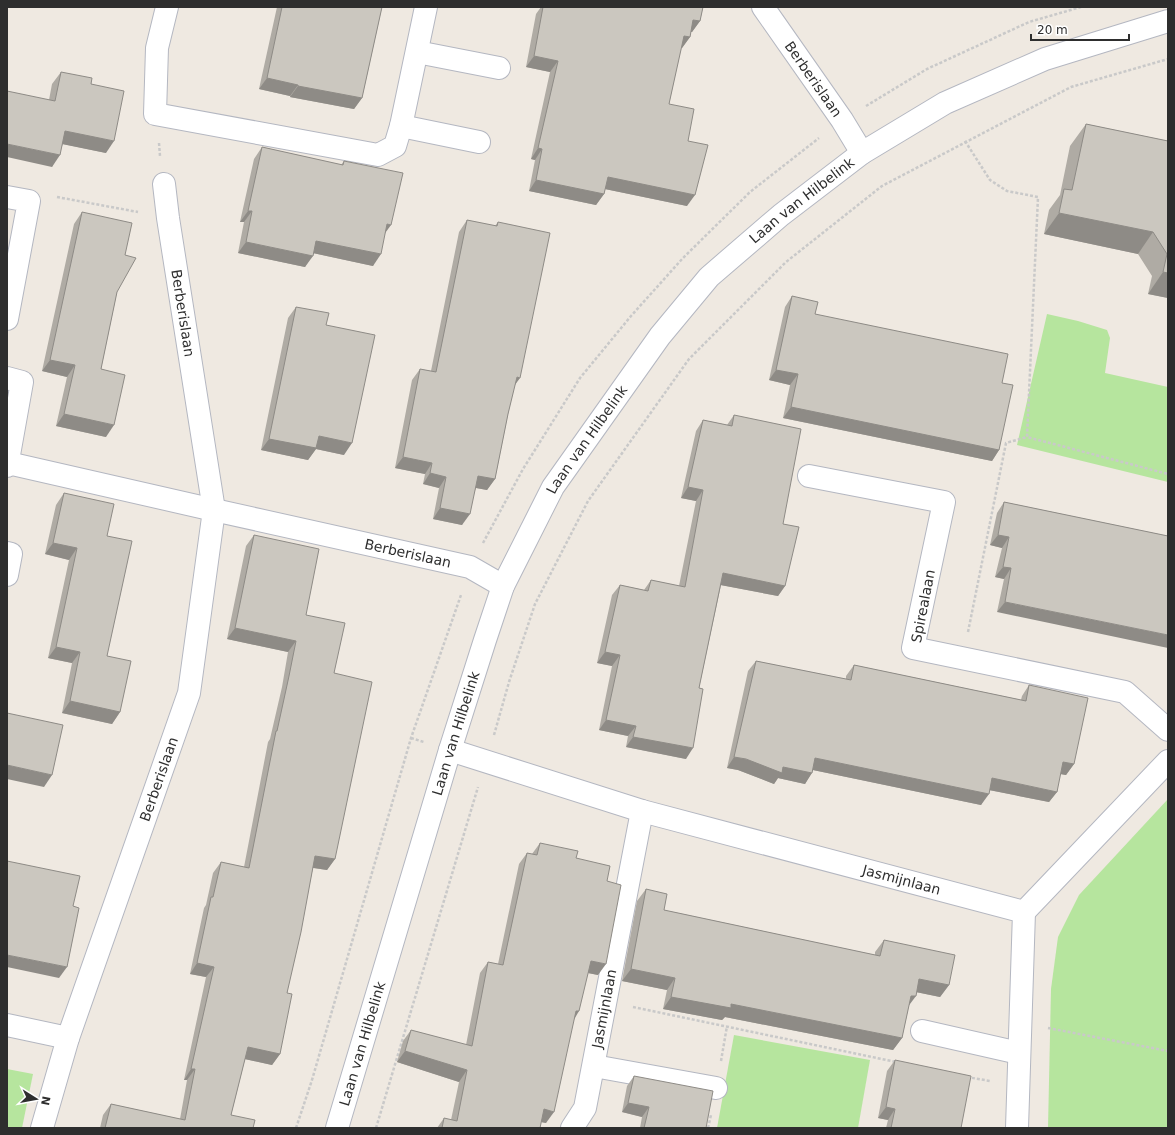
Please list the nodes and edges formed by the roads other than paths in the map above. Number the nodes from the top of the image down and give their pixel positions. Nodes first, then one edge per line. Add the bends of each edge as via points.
1 (167, 7) edge
2 (426, 7) edge
3 (763, 7) edge
4 (1168, 21) edge
5 (417, 52) junction
6 (499, 68) dead end
7 (401, 126) junction
8 (479, 142) dead end
9 (862, 153) junction
10 (164, 184) road end
11 (7, 196) edge
12 (7, 319) edge
13 (7, 378) edge
14 (7, 465) edge
15 (809, 476) dead end
16 (214, 510) junction
17 (7, 553) edge
18 (7, 575) edge
19 (503, 586) junction
20 (1168, 730) edge
21 (450, 750) junction
22 (1168, 761) edge
23 (642, 811) junction
24 (1024, 912) junction
25 (7, 1025) edge
26 (922, 1031) dead end
27 (68, 1038) junction
28 (1019, 1053) junction
29 (594, 1066) junction
30 (716, 1088) dead end
31 (42, 1128) edge
32 (337, 1128) edge
33 (572, 1128) edge
34 (1017, 1128) edge

1 - 7 street via 157,48 155,114 378,155 395,146
2 - 5 street
3 - 9 street, Berberislaan
4 - 9 street, Laan van Hilbelink via 1045,59 945,103
5 - 6 street
5 - 7 street
7 - 8 street
9 - 19 street, Laan van Hilbelink via 781,215 709,277 660,336 553,487
10 - 16 street, Berberislaan
11 - 12 street via 29,201
13 - 14 street, Berberislaan via 22,382
14 - 16 street, Berberislaan
15 - 20 street, Spirealaan via 944,502 913,648 1125,692
16 - 19 street, Berberislaan via 470,567
16 - 27 street, Berberislaan via 189,692
17 - 18 street via 11,554
19 - 21 street, Laan van Hilbelink
21 - 23 street, Jasmijnlaan
21 - 32 street, Laan van Hilbelink
22 - 24 street
23 - 24 street, Jasmijnlaan
23 - 29 street, Jasmijnlaan
24 - 28 street
25 - 27 street
26 - 28 street
27 - 31 street, Berberislaan
28 - 34 street
29 - 30 street, Jasmijnlaan
29 - 33 street, Jasmijnlaan via 585,1108

